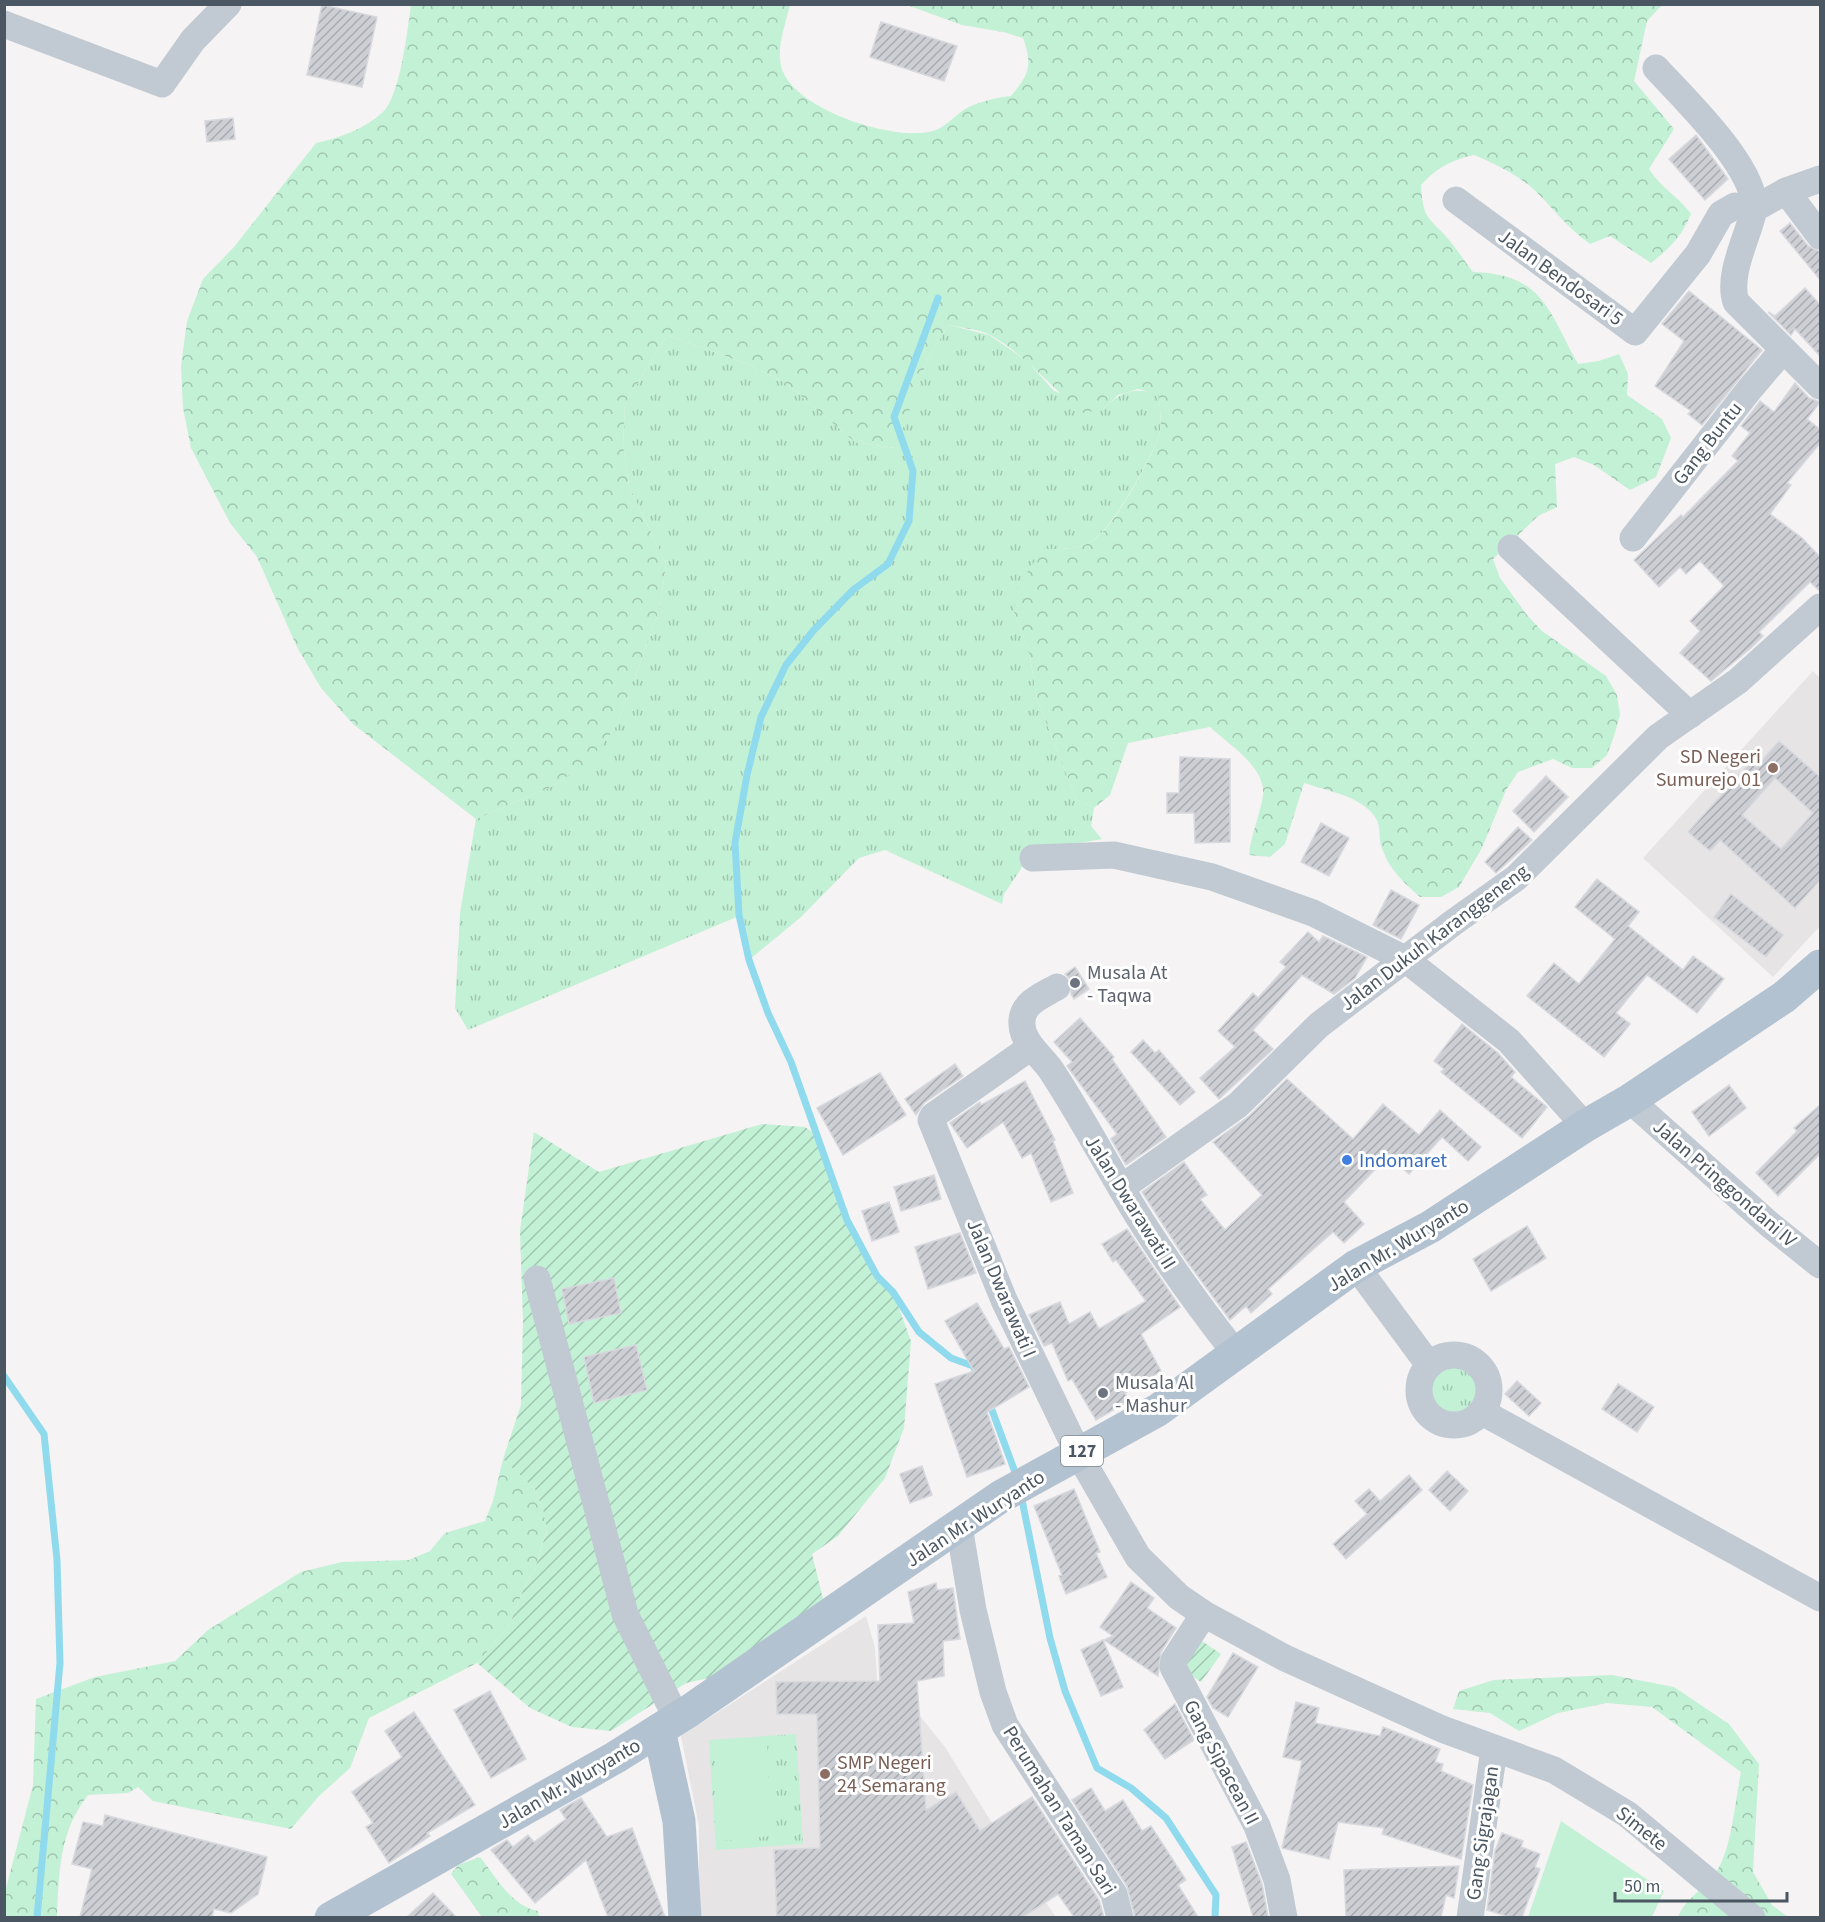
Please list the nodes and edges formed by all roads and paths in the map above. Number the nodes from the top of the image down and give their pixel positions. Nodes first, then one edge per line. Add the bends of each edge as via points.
1 (228, 4) edge
2 (4, 24) edge
3 (1656, 68) dead end
4 (1821, 179) edge
5 (1786, 191) junction
6 (1456, 200) dead end
7 (1754, 209) junction
8 (1821, 236) edge
9 (1783, 350) junction
10 (1821, 386) edge
11 (1633, 538) dead end
12 (1510, 548) dead end
13 (1821, 607) edge
14 (1690, 715) junction
15 (1033, 858) dead end
16 (1405, 959) junction
17 (1821, 966) edge
18 (1057, 987) dead end
19 (1031, 1047) junction
20 (1630, 1100) junction
21 (1585, 1126) junction
22 (1121, 1188) junction
23 (1821, 1265) edge
24 (1356, 1266) junction
25 (537, 1279) dead end
26 (1236, 1354) junction
27 (1429, 1365) junction
28 (1482, 1412) junction
29 (1078, 1454) junction
30 (959, 1526) junction
31 (1821, 1598) edge
32 (1204, 1614) junction
33 (668, 1725) junction
34 (1494, 1749) junction
35 (331, 1917) edge
36 (685, 1917) edge
37 (1120, 1917) edge
38 (1284, 1917) edge
39 (1470, 1917) edge
40 (1752, 1917) edge

1 - 2 street via 193,40 162,84
3 - 7 street via 1744,170
4 - 5 street
5 - 7 street
5 - 8 street
6 - 7 street, Jalan Bendosari 5 via 1635,332 1698,254 1722,214 1735,206
7 - 9 street via 1734,283 1734,297
9 - 10 street
9 - 11 street, Gang Buntu
12 - 14 street
13 - 14 street, Jalan Dukuh Karanggeneng via 1738,681
14 - 16 street, Jalan Dukuh Karanggeneng via 1658,737 1516,878
15 - 16 street via 1114,855 1212,877 1313,913
16 - 21 street via 1509,1041
16 - 22 street, Jalan Dukuh Karanggeneng via 1319,1025 1238,1105
17 - 20 main road, Jalan Mr. Wuryanto / 127 via 1784,998
18 - 19 street via 1031,1002 1023,1014 1022,1026
19 - 22 street, Jalan Dwarawati II via 1050,1069
19 - 29 street, Jalan Dwarawati I via 931,1120 1004,1300
20 - 21 main road, Jalan Mr. Wuryanto / 127
20 - 23 street, Jalan Pringgondani IV
21 - 24 main road, Jalan Mr. Wuryanto / 127 via 1430,1227
22 - 26 street, Jalan Dwarawati II via 1189,1293
24 - 26 main road, Jalan Mr. Wuryanto / 127
24 - 27 street
25 - 33 street via 625,1614
26 - 29 main road, Jalan Mr. Wuryanto / 127 via 1158,1410
27 - 28 street via 1442,1357 1457,1355 1483,1369 1489,1383 1489,1398
27 - 28 street via 1419,1385 1423,1408 1430,1417 1451,1426 1463,1425
28 - 31 street
29 - 30 main road, Jalan Mr. Wuryanto / 127 via 1000,1497
29 - 32 street, Jalan Dwarawati I via 1138,1557 1179,1597
30 - 33 main road, Jalan Mr. Wuryanto / 127
30 - 37 street, Perumahan Taman Sari via 974,1610 1005,1725 1114,1894
32 - 34 street, Simete via 1285,1658 1442,1730
32 - 38 street, Gang Sipacean II via 1173,1667 1257,1826
33 - 35 main road, Jalan Mr. Wuryanto / 127
33 - 36 main road
34 - 39 street, Gang Sigrajagan
34 - 40 street, Simete via 1554,1770 1627,1814

